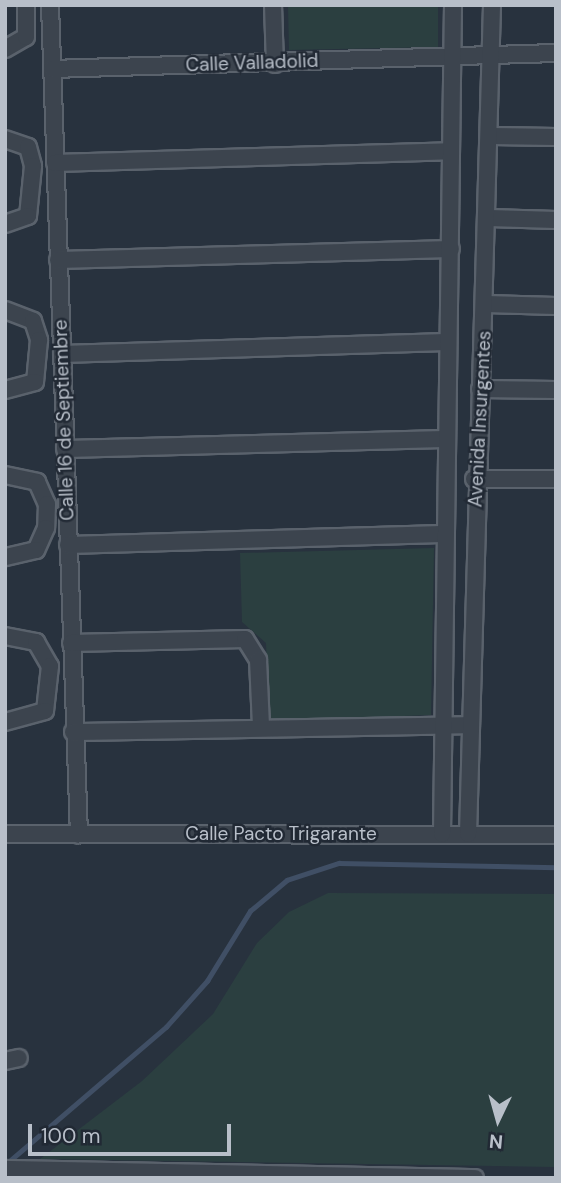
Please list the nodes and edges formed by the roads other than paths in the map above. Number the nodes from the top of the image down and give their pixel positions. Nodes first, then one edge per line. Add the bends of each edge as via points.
1 (26, 5) edge
2 (50, 5) edge
3 (274, 5) edge
4 (453, 5) edge
5 (492, 5) edge
6 (5, 49) edge
7 (452, 53) junction
8 (494, 53) junction
9 (556, 53) edge
10 (275, 64) junction
11 (52, 69) junction
12 (492, 136) junction
13 (556, 137) edge
14 (5, 139) edge
15 (450, 151) junction
16 (55, 163) junction
17 (489, 218) junction
18 (556, 220) edge
19 (5, 224) edge
20 (451, 249) junction
21 (58, 260) junction
22 (486, 304) junction
23 (556, 306) edge
24 (5, 310) edge
25 (446, 342) junction
26 (62, 354) junction
27 (480, 389) junction
28 (5, 390) edge
29 (556, 390) edge
30 (445, 439) junction
31 (65, 449) junction
32 (5, 475) edge
33 (474, 479) junction
34 (556, 479) edge
35 (442, 534) junction
36 (68, 545) junction
37 (5, 557) edge
38 (5, 636) edge
39 (71, 643) junction
40 (5, 722) edge
41 (441, 725) junction
42 (469, 725) junction
43 (261, 726) junction
44 (73, 732) junction
45 (5, 834) edge
46 (79, 834) junction
47 (442, 834) junction
48 (468, 834) junction
49 (556, 835) edge
50 (5, 1169) edge
51 (34, 1172) edge
52 (475, 1178) edge

1 - 6 street via 26,37
2 - 11 street, Calle 16 de Septiembre
3 - 10 street
4 - 7 street, Avenida Insurgentes
5 - 8 street, Avenida Insurgentes
7 - 8 street, Calle Valladolid
7 - 10 street, Calle Valladolid
7 - 15 street, Avenida Insurgentes
8 - 9 street, Calle Valladolid
8 - 12 street, Avenida Insurgentes
10 - 11 street, Calle Valladolid
11 - 16 street, Calle 16 de Septiembre
12 - 13 street
12 - 17 street, Avenida Insurgentes
14 - 19 street via 23,143 32,154 32,206 28,216
15 - 16 street
15 - 20 street, Avenida Insurgentes
16 - 21 street, Calle 16 de Septiembre
17 - 18 street
17 - 22 street, Avenida Insurgentes
20 - 21 street
20 - 25 street, Avenida Insurgentes
21 - 26 street, Calle 16 de Septiembre
22 - 23 street
22 - 27 street, Avenida Insurgentes
24 - 28 street via 26,314 37,330 35,382
25 - 26 street
25 - 30 street, Avenida Insurgentes
26 - 31 street, Calle 16 de Septiembre
27 - 29 street
27 - 33 street, Avenida Insurgentes
30 - 31 street
30 - 35 street, Avenida Insurgentes
31 - 36 street, Calle 16 de Septiembre
32 - 37 street via 28,478 44,491 42,541 26,555
33 - 34 street
33 - 42 street, Avenida Insurgentes
35 - 36 street
35 - 41 street, Avenida Insurgentes
36 - 39 street, Calle 16 de Septiembre
38 - 40 street via 36,642 48,655 48,697 37,718
39 - 43 street via 214,635 245,639 258,660
39 - 44 street, Calle 16 de Septiembre
41 - 42 street
41 - 43 street
41 - 47 street, Avenida Insurgentes
42 - 48 street, Avenida Insurgentes
43 - 44 street
44 - 46 street, Calle 16 de Septiembre
45 - 46 street, Calle Pacto Trigarante
46 - 47 street, Calle Pacto Trigarante
47 - 48 street, Calle Pacto Trigarante
48 - 49 street, Calle Pacto Trigarante
50 - 51 street
51 - 52 street

